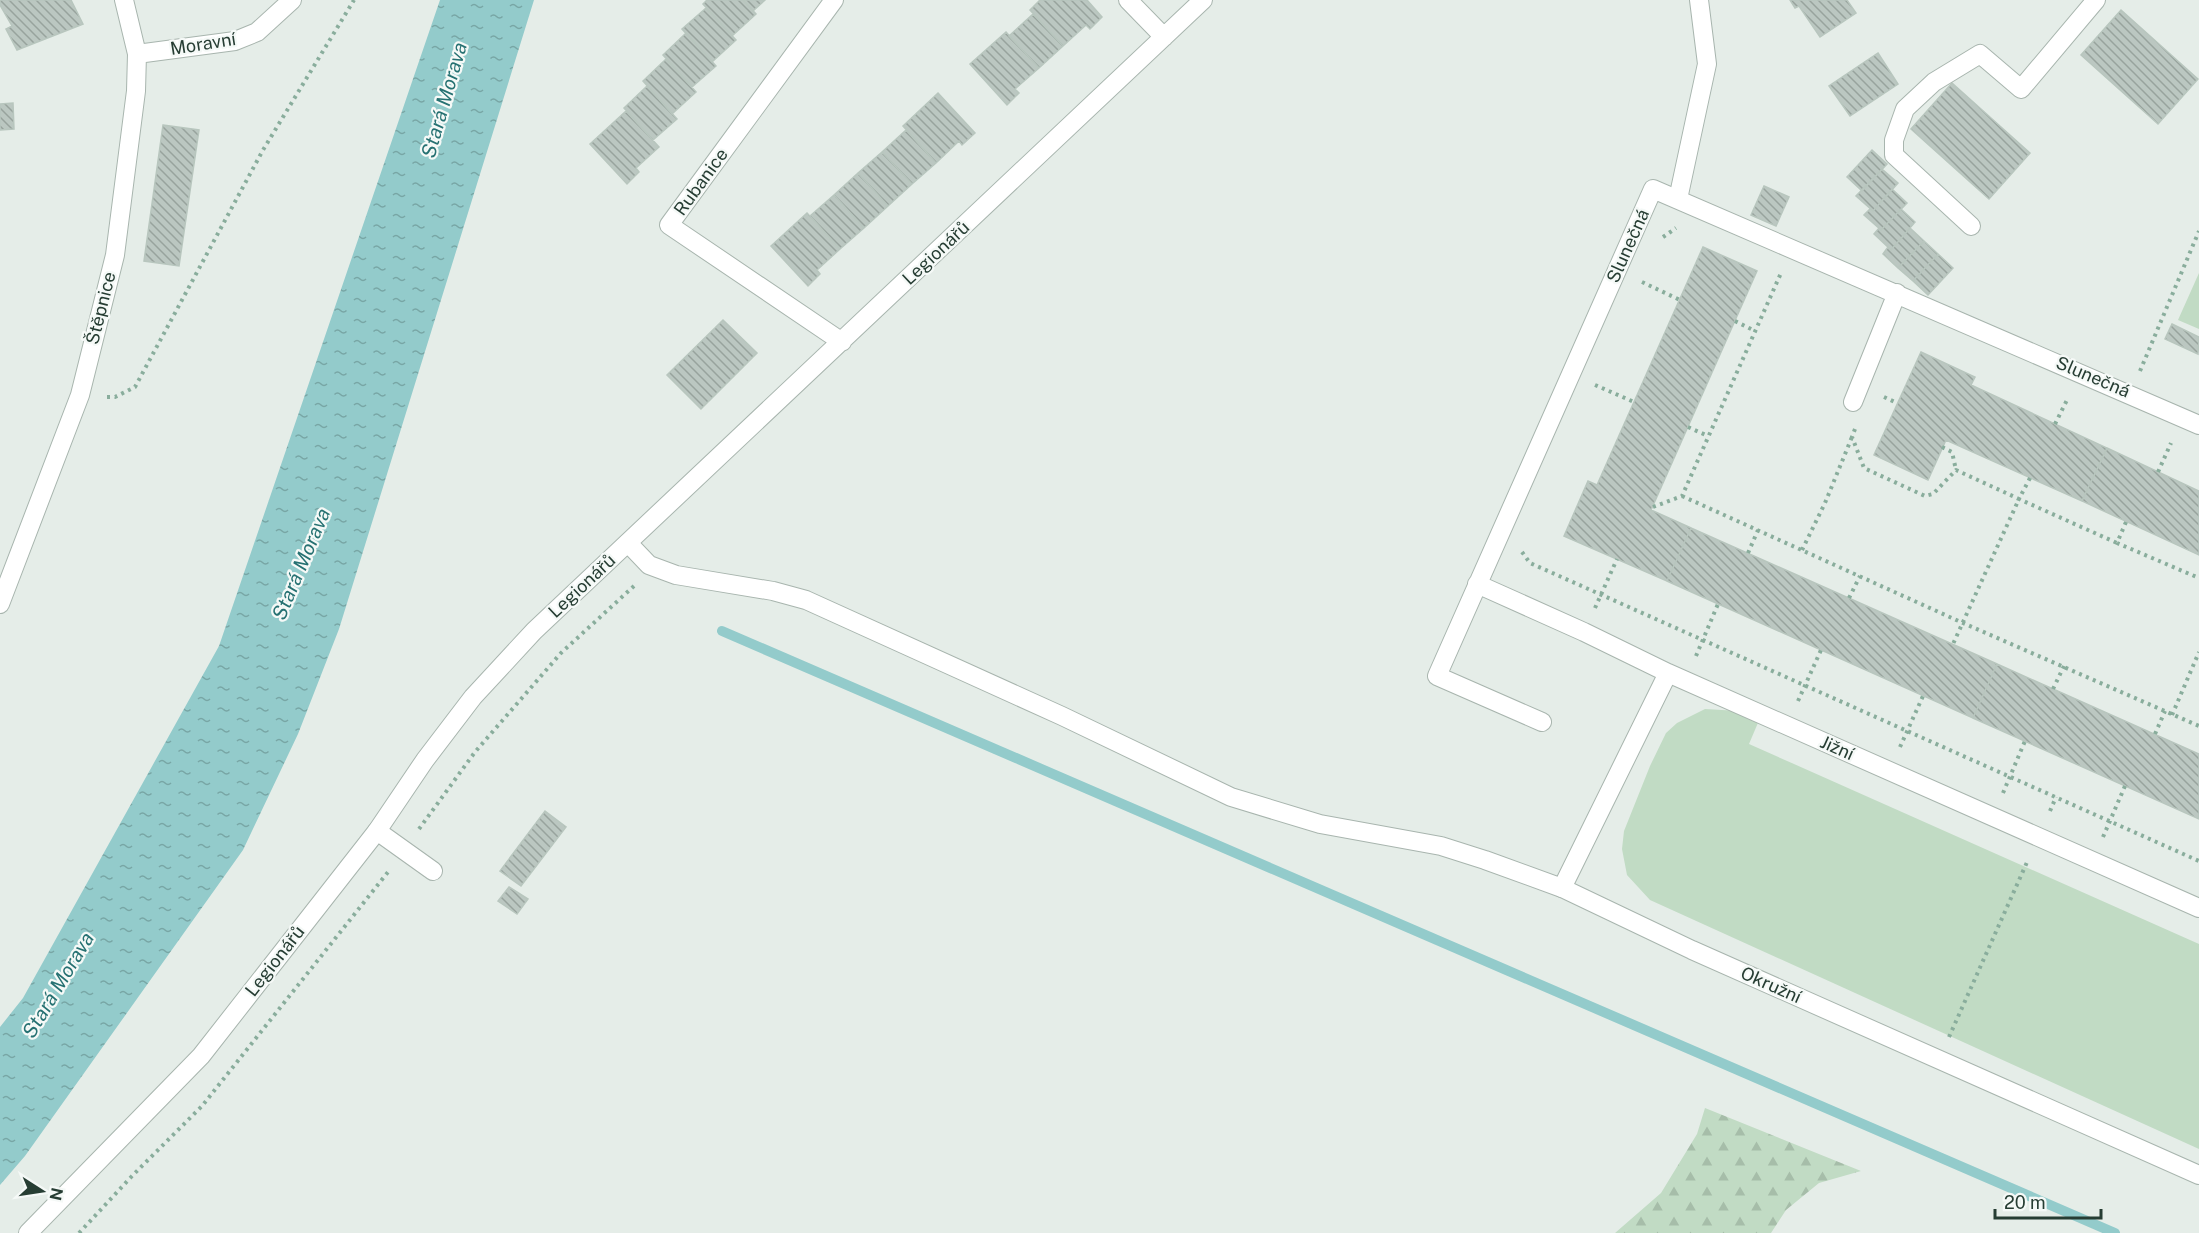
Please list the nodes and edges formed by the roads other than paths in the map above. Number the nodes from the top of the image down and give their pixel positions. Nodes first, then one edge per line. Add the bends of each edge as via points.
1 (124, 0) edge
2 (292, 0) edge
3 (834, 0) edge
4 (1128, 0) edge
5 (1203, 0) edge
6 (1699, 0) edge
7 (2096, 0) edge
8 (1164, 37) junction
9 (137, 54) junction
10 (1678, 199) junction
11 (1971, 226) dead end
12 (1897, 293) junction
13 (842, 342) junction
14 (1852, 402) dead end
15 (2199, 425) edge
16 (628, 543) junction
17 (1477, 584) junction
18 (0, 604) edge
19 (1668, 673) junction
20 (1542, 722) dead end
21 (376, 831) junction
22 (433, 871) dead end
23 (1562, 888) junction
24 (2199, 908) edge
25 (2199, 1175) edge
26 (28, 1233) edge

1 - 9 street, Štěpnice
2 - 9 street, Moravní via 257,32 235,41
3 - 13 street, Rubanice via 669,225
4 - 8 street
5 - 8 street, Legionářů
6 - 10 street via 1707,64
7 - 11 street via 2021,89 1980,54 1934,82 1905,109 1894,140 1894,155
8 - 13 street, Legionářů
9 - 18 street, Štěpnice via 136,91 115,255 80,395
10 - 12 street, Slunečná
10 - 17 street, Slunečná via 1653,189
12 - 14 street
12 - 15 street, Slunečná
13 - 16 street, Legionářů
16 - 21 street, Legionářů via 534,631 473,698
16 - 23 street, Okružní via 649,565 676,575 806,600 1231,797 1320,825 1441,846
17 - 19 street, Jižní
17 - 20 street, Slunečná via 1437,676
19 - 23 street
19 - 24 street, Jižní
21 - 22 street
21 - 26 street, Legionářů via 201,1056
23 - 25 street, Okružní via 1692,950

